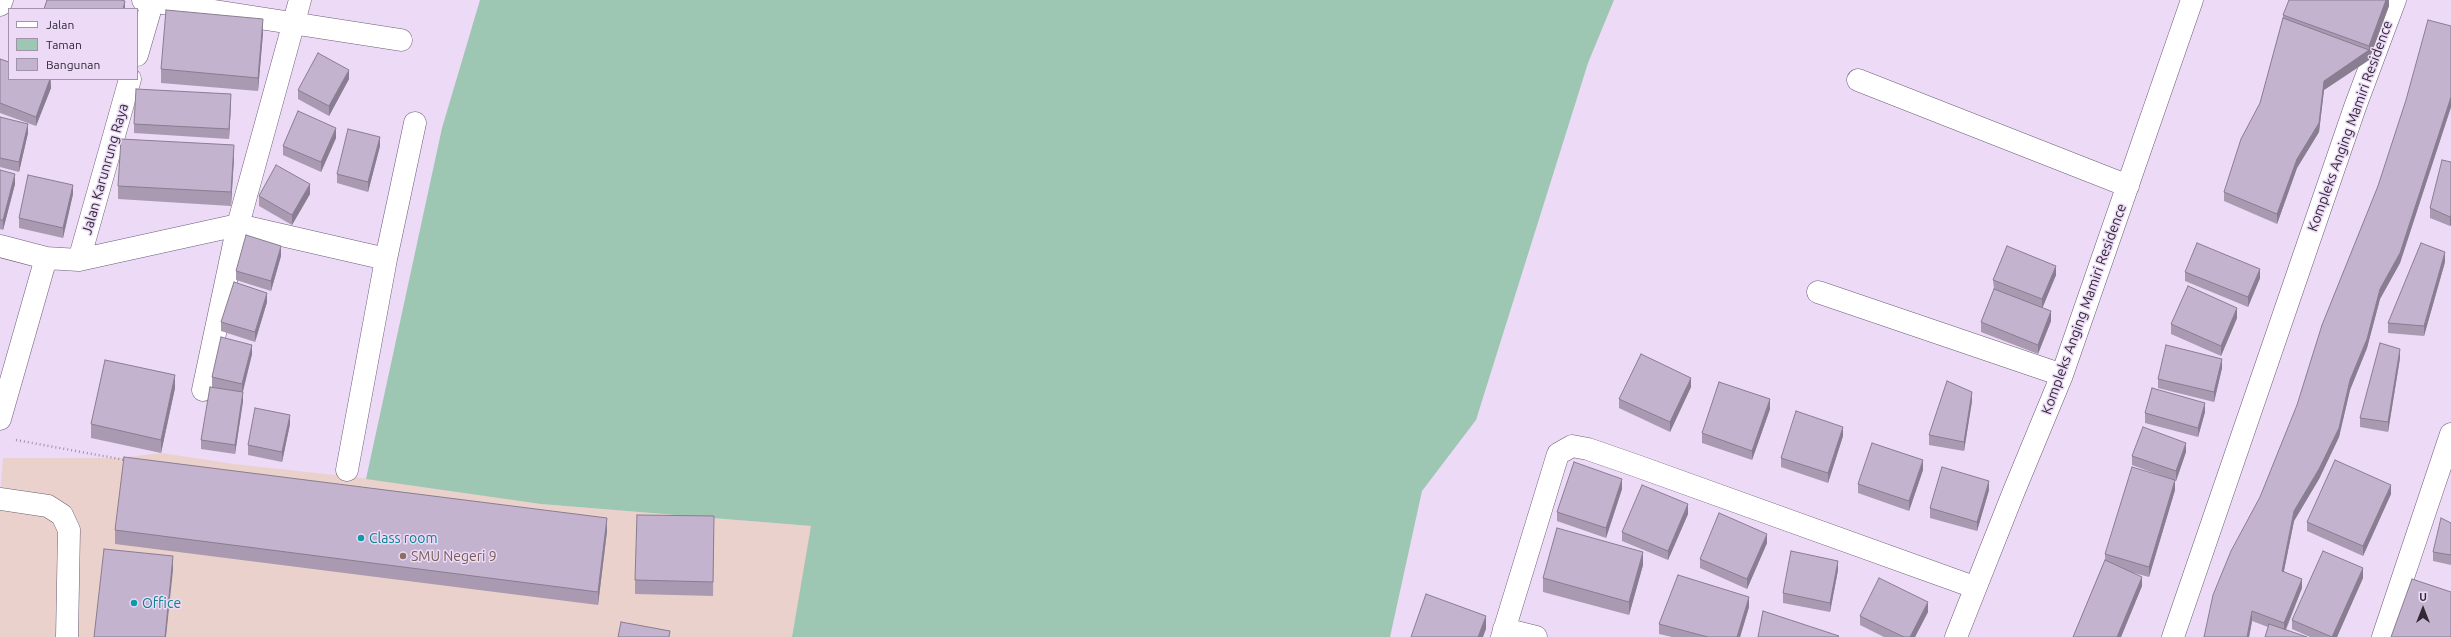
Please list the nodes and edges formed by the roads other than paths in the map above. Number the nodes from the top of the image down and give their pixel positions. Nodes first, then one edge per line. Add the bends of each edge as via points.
1 (2, 0) edge
2 (149, 0) edge
3 (300, 0) edge
4 (2192, 0) edge
5 (2395, 0) edge
6 (0, 4) edge
7 (294, 23) junction
8 (401, 40) dead end
9 (138, 50) edge
10 (130, 80) edge
11 (1858, 80) dead end
12 (415, 123) dead end
13 (2128, 186) junction
14 (238, 225) junction
15 (0, 246) edge
16 (46, 258) junction
17 (386, 259) junction
18 (79, 260) junction
19 (1818, 292) dead end
20 (2062, 376) junction
21 (203, 390) dead end
22 (4, 429) edge
23 (2451, 434) edge
24 (347, 470) dead end
25 (2442, 486) edge
26 (0, 499) edge
27 (1974, 587) junction
28 (1503, 633) edge
29 (67, 637) edge
30 (1536, 637) edge
31 (1956, 637) edge
32 (2173, 637) edge
33 (2383, 637) edge

1 - 6 street
2 - 7 street
2 - 9 street
3 - 7 street
4 - 13 street, Kompleks Anging Mamiri Residence
5 - 32 street, Kompleks Anging Mamiri Residence
7 - 8 street
7 - 14 street
10 - 18 street, Jalan Karunrung Raya
11 - 13 street
12 - 17 street
13 - 20 street, Kompleks Anging Mamiri Residence
14 - 17 street
14 - 18 street
14 - 21 street
15 - 16 street
16 - 18 street
16 - 22 street
17 - 24 street
19 - 20 street
20 - 27 street, Kompleks Anging Mamiri Residence
23 - 25 street
25 - 33 street
26 - 29 street via 48,506 62,515 69,530
27 - 28 street via 1630,463 1572,446 1558,454
27 - 31 street, Kompleks Anging Mamiri Residence
28 - 30 street

